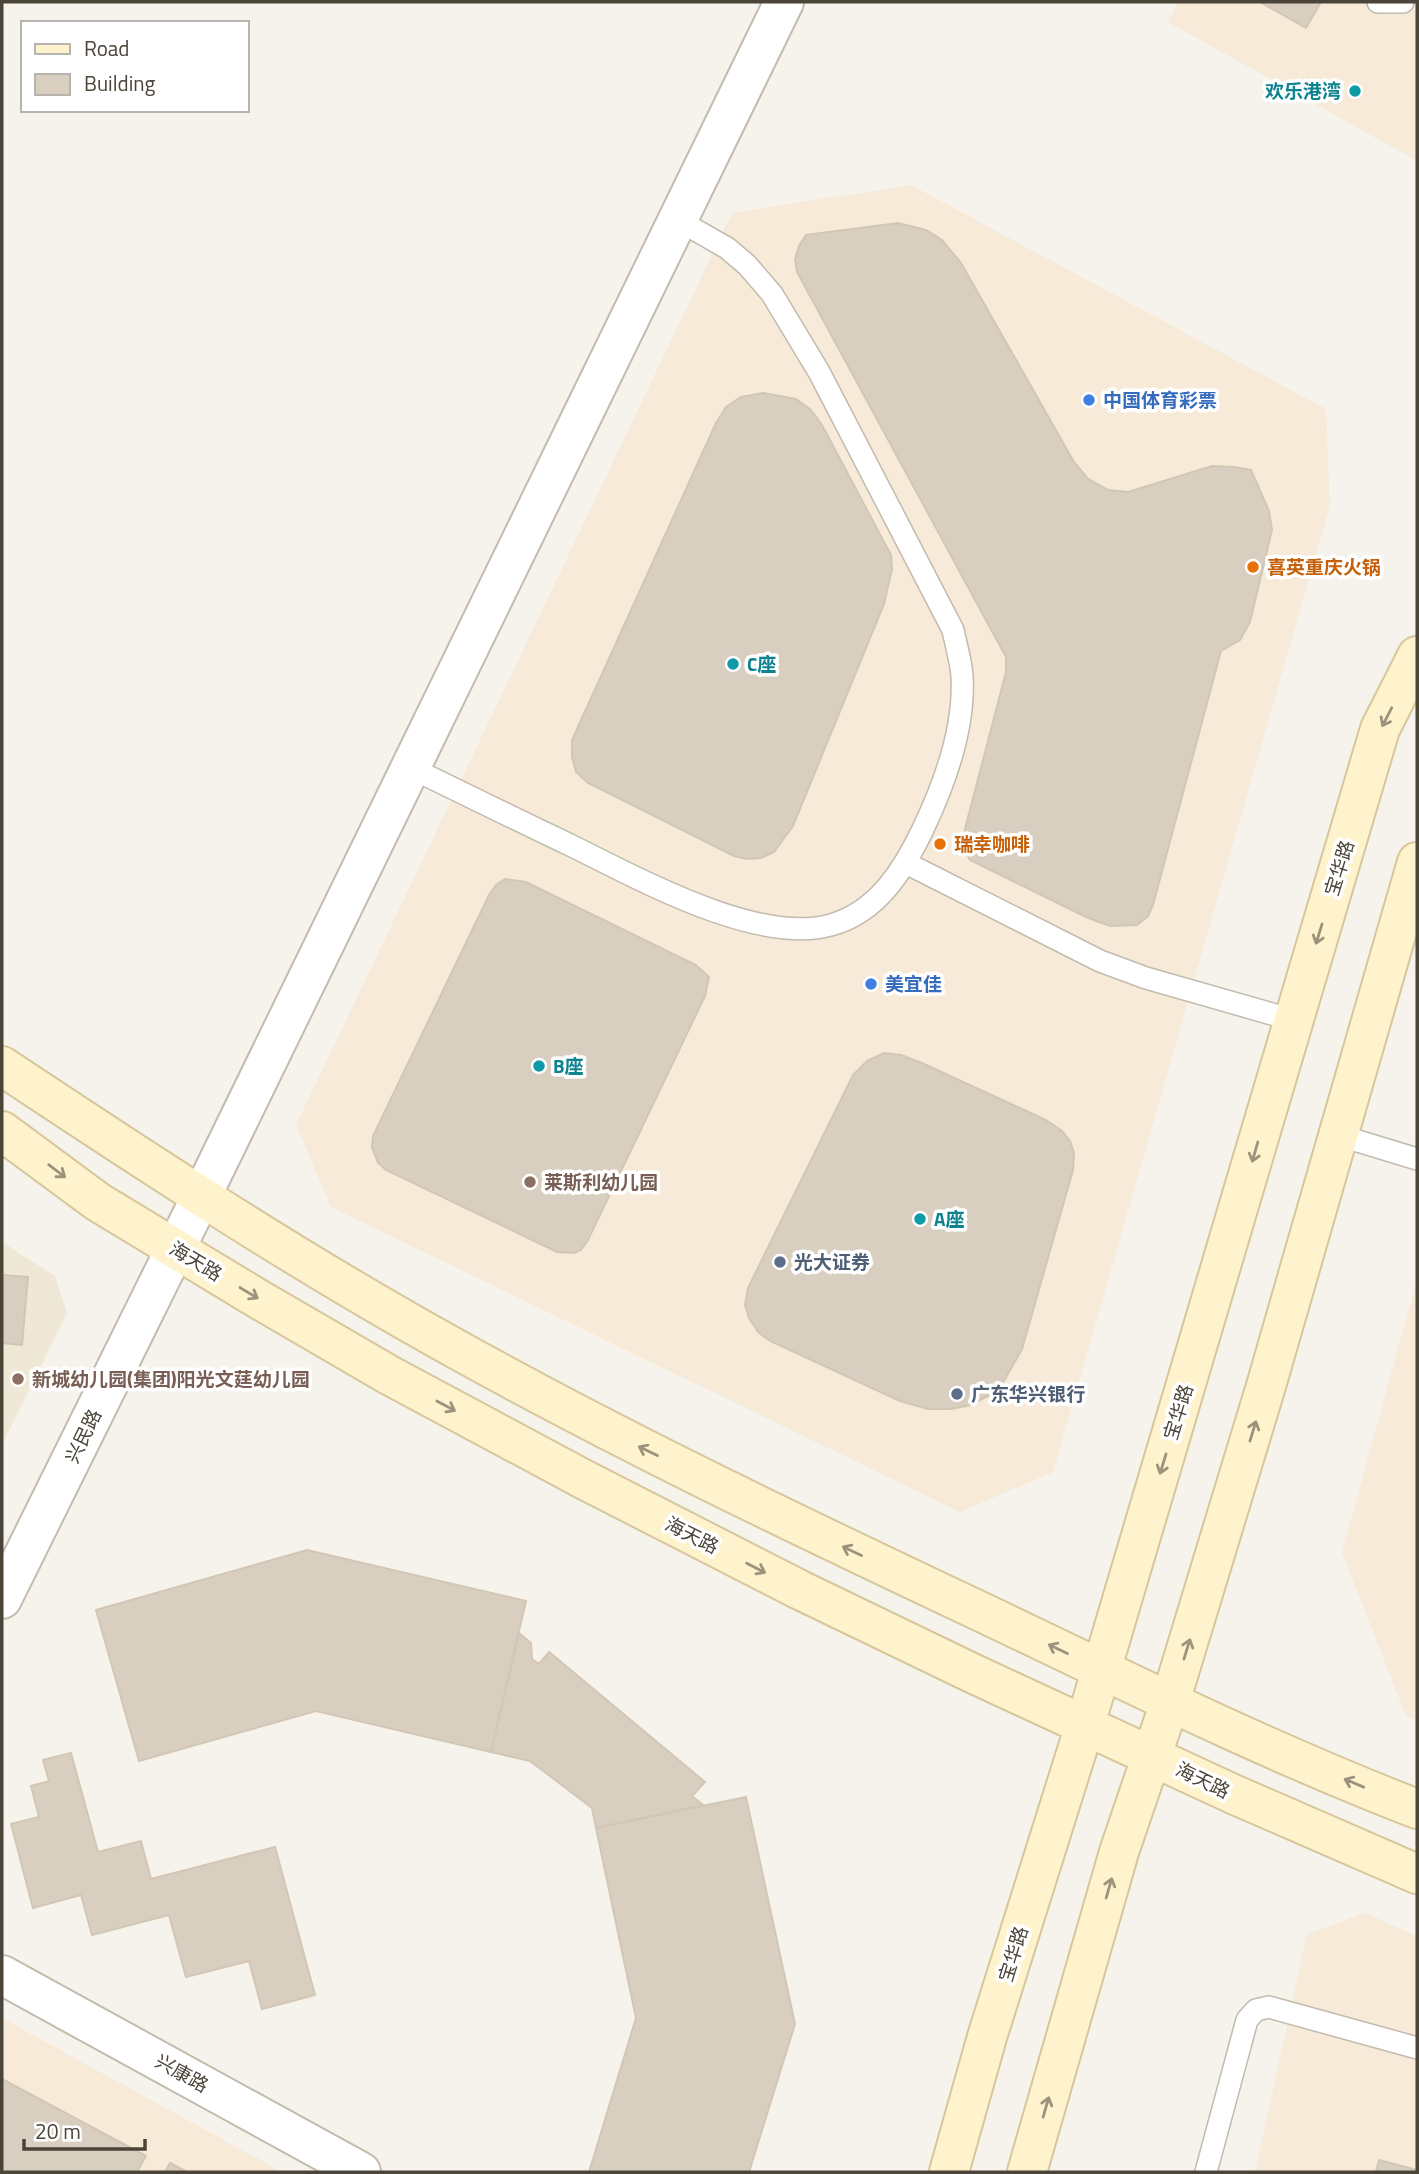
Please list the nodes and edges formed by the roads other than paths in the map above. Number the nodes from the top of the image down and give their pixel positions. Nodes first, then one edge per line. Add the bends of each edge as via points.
1 (784, 2) edge
2 (1378, 2) edge
3 (1403, 2) edge
4 (678, 220) junction
5 (1417, 656) edge
6 (411, 768) junction
7 (1417, 862) edge
8 (906, 863) junction
9 (1293, 1020) junction
10 (2, 1066) edge
11 (2, 1131) edge
12 (1338, 1135) junction
13 (1417, 1159) edge
14 (201, 1197) junction
15 (176, 1249) junction
16 (2, 1599) edge
17 (1101, 1669) junction
18 (1170, 1702) junction
19 (1085, 1725) junction
20 (1153, 1756) junction
21 (1417, 1809) edge
22 (1417, 1874) edge
23 (2, 1975) edge
24 (1417, 2048) edge
25 (361, 2172) edge
26 (949, 2172) edge
27 (1027, 2172) edge
28 (1206, 2172) edge

1 - 4 street, 兴民路
2 - 3 lane
4 - 6 street, 兴民路
4 - 8 lane via 727,248 772,294 819,372 953,630 962,675 962,709 929,816
5 -> 9 main road, 宝华路 via 1380,729
6 - 8 lane via 664,891 764,925 831,925 862,910 886,890
6 - 14 street, 兴民路
7 - 12 main road
8 - 9 lane via 1100,961
9 -> 17 main road, 宝华路
10 - 14 main road
11 -> 15 main road, 海天路 via 98,1202
12 - 13 lane
18 -> 12 main road
14 - 15 street, 兴民路
17 -> 14 main road via 586,1420 410,1323
15 - 16 street, 兴民路
15 -> 19 main road, 海天路 via 389,1375 583,1479 800,1590
17 - 18 main road
17 - 19 main road, 宝华路
18 - 20 main road
21 -> 18 main road
19 - 20 main road, 海天路
19 - 26 main road, 宝华路
20 - 22 main road, 海天路
27 -> 20 main road via 1119,1852
23 - 25 street, 兴康路
24 - 28 lane via 1269,2007 1256,2010 1247,2021

